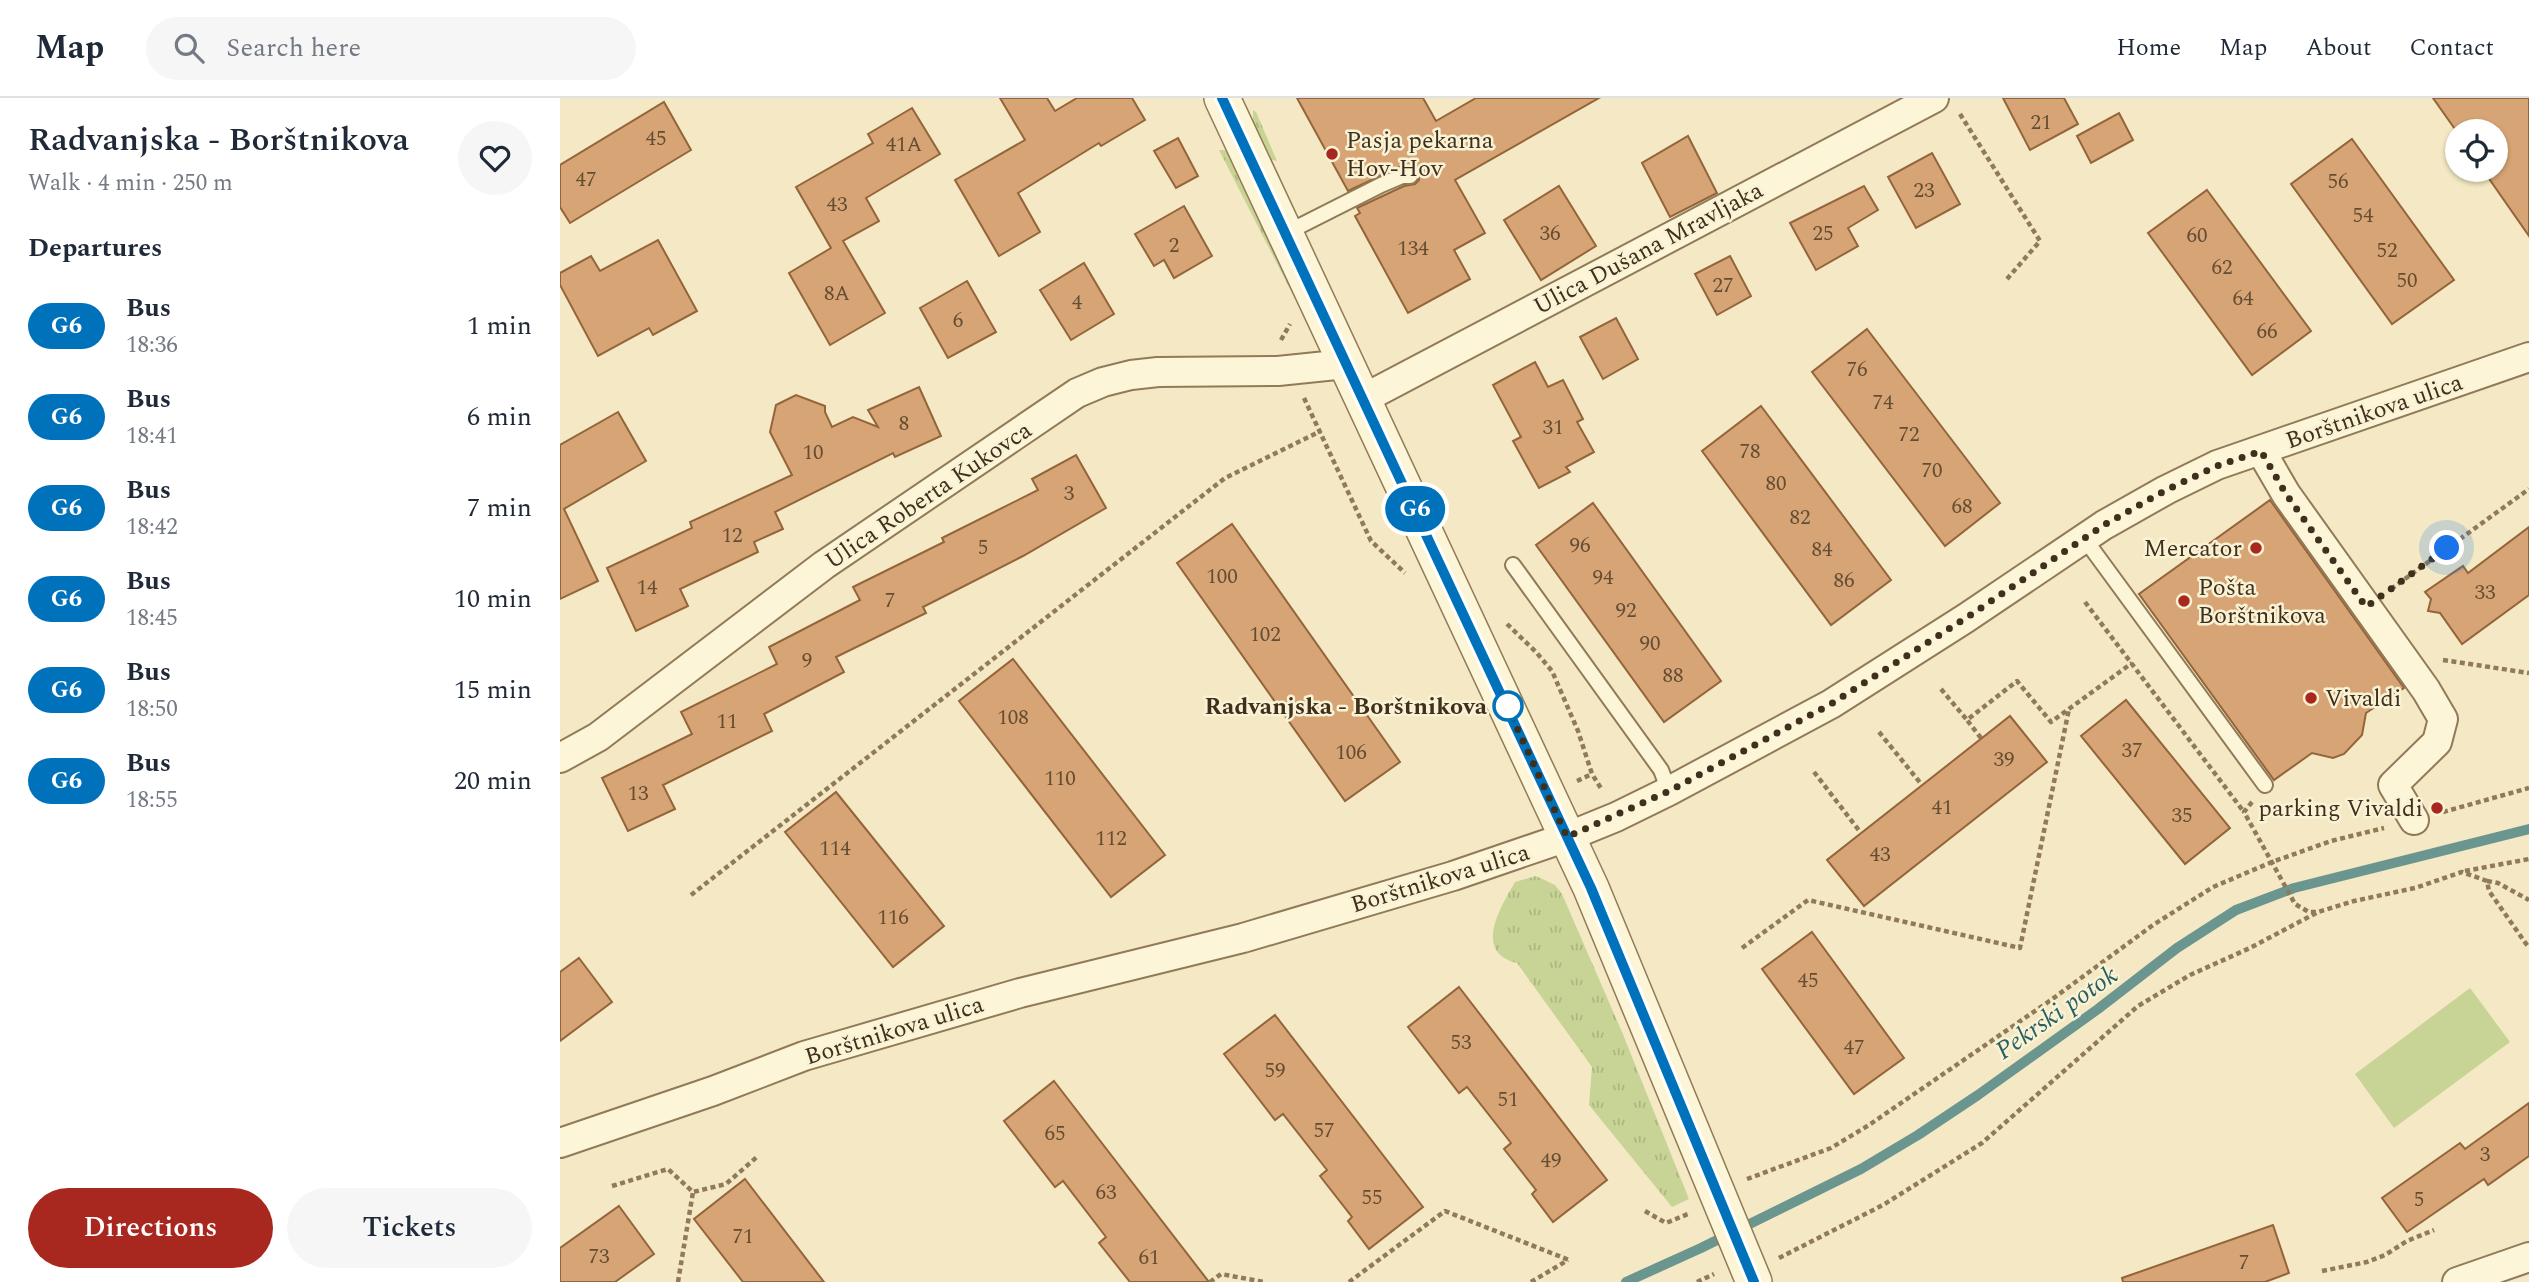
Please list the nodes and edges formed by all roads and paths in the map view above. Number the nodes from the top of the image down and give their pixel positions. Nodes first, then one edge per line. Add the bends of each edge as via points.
1 (1222, 98) edge
2 (1945, 104) edge
3 (1410, 176) dead end
4 (1285, 234) junction
5 (2007, 279) dead end
6 (2529, 357) edge
7 (1346, 364) junction
8 (1363, 399) junction
9 (1321, 431) dead end
10 (2261, 451) junction
11 (2529, 489) edge
12 (2084, 538) junction
13 (1513, 565) dead end
14 (2085, 602) dead end
15 (2366, 607) junction
16 (2132, 663) junction
17 (2529, 673) edge
18 (2416, 676) junction
19 (1941, 689) dead end
20 (2069, 709) junction
21 (1967, 720) junction
22 (1879, 732) dead end
23 (1982, 738) dead end
24 (560, 758) edge
25 (1814, 772) dead end
26 (1922, 785) dead end
27 (2266, 785) joint
28 (1669, 791) junction
29 (2244, 812) junction
30 (2414, 820) dead end
31 (1861, 833) dead end
32 (1567, 837) junction
33 (2529, 859) edge
34 (2272, 862) junction
35 (2462, 872) junction
36 (2487, 881) junction
37 (691, 895) dead end
38 (2529, 900) edge
39 (2318, 912) junction
40 (2529, 947) edge
41 (1742, 948) dead end
42 (560, 1143) edge
43 (758, 1156) dead end
44 (1743, 1181) dead end
45 (612, 1186) dead end
46 (693, 1192) junction
47 (1712, 1210) junction
48 (1645, 1211) dead end
49 (2434, 1230) dead end
50 (2529, 1257) edge
51 (1749, 1267) edge
52 (2322, 1271) dead end
53 (2495, 1276) edge
54 (678, 1282) edge
55 (1210, 1282) edge
56 (1264, 1282) edge
57 (1349, 1282) edge
58 (1531, 1282) edge
59 (1697, 1282) edge
60 (2457, 1282) edge

1 - 4 street
2 - 5 path via 2040,241
2 - 8 street, Ulica Dušana Mravljaka
3 - 4 lane via 1381,185
4 - 7 street
6 - 10 street, Borštnikova ulica
7 - 8 street
7 - 24 street, Ulica Roberta Kukovca via 1279,371 1130,374 1077,393 824,565 598,737
8 - 32 street
9 - 37 path via 1225,478
10 - 12 street, Borštnikova ulica via 2166,490
10 - 15 street
11 - 15 path
12 - 27 lane
12 - 28 street, Borštnikova ulica via 1831,704
13 - 28 lane via 1661,770
14 - 16 path
15 - 18 street
16 - 20 path
16 - 29 path
17 - 18 path via 2443,660
18 - 30 street via 2443,719 2437,742 2393,785
19 - 21 path
20 - 21 path via 2051,722 2017,681
20 - 41 path via 2020,948 1808,900
21 - 23 path
22 - 26 path
25 - 31 path
27 - 29 path
28 - 32 street, Borštnikova ulica
29 - 34 path
32 - 42 street, Borštnikova ulica via 1242,938 1020,993 804,1056
32 - 47 street via 1591,888
33 - 35 path
34 - 39 path via 2295,904
34 - 44 path via 2213,887 2153,925 1860,1131 1831,1148
35 - 36 path
35 - 39 path
36 - 38 path
36 - 40 path via 2489,891
39 - 51 path via 2138,1006 1982,1143 1884,1205
43 - 46 path via 726,1184
45 - 46 path via 668,1169
46 - 54 path
47 - 48 path via 1666,1223
47 - 51 street
49 - 52 path via 2367,1262
50 - 53 street
51 - 59 path
53 - 60 street
55 - 56 path via 1221,1274
57 - 58 path via 1445,1212 1569,1260

